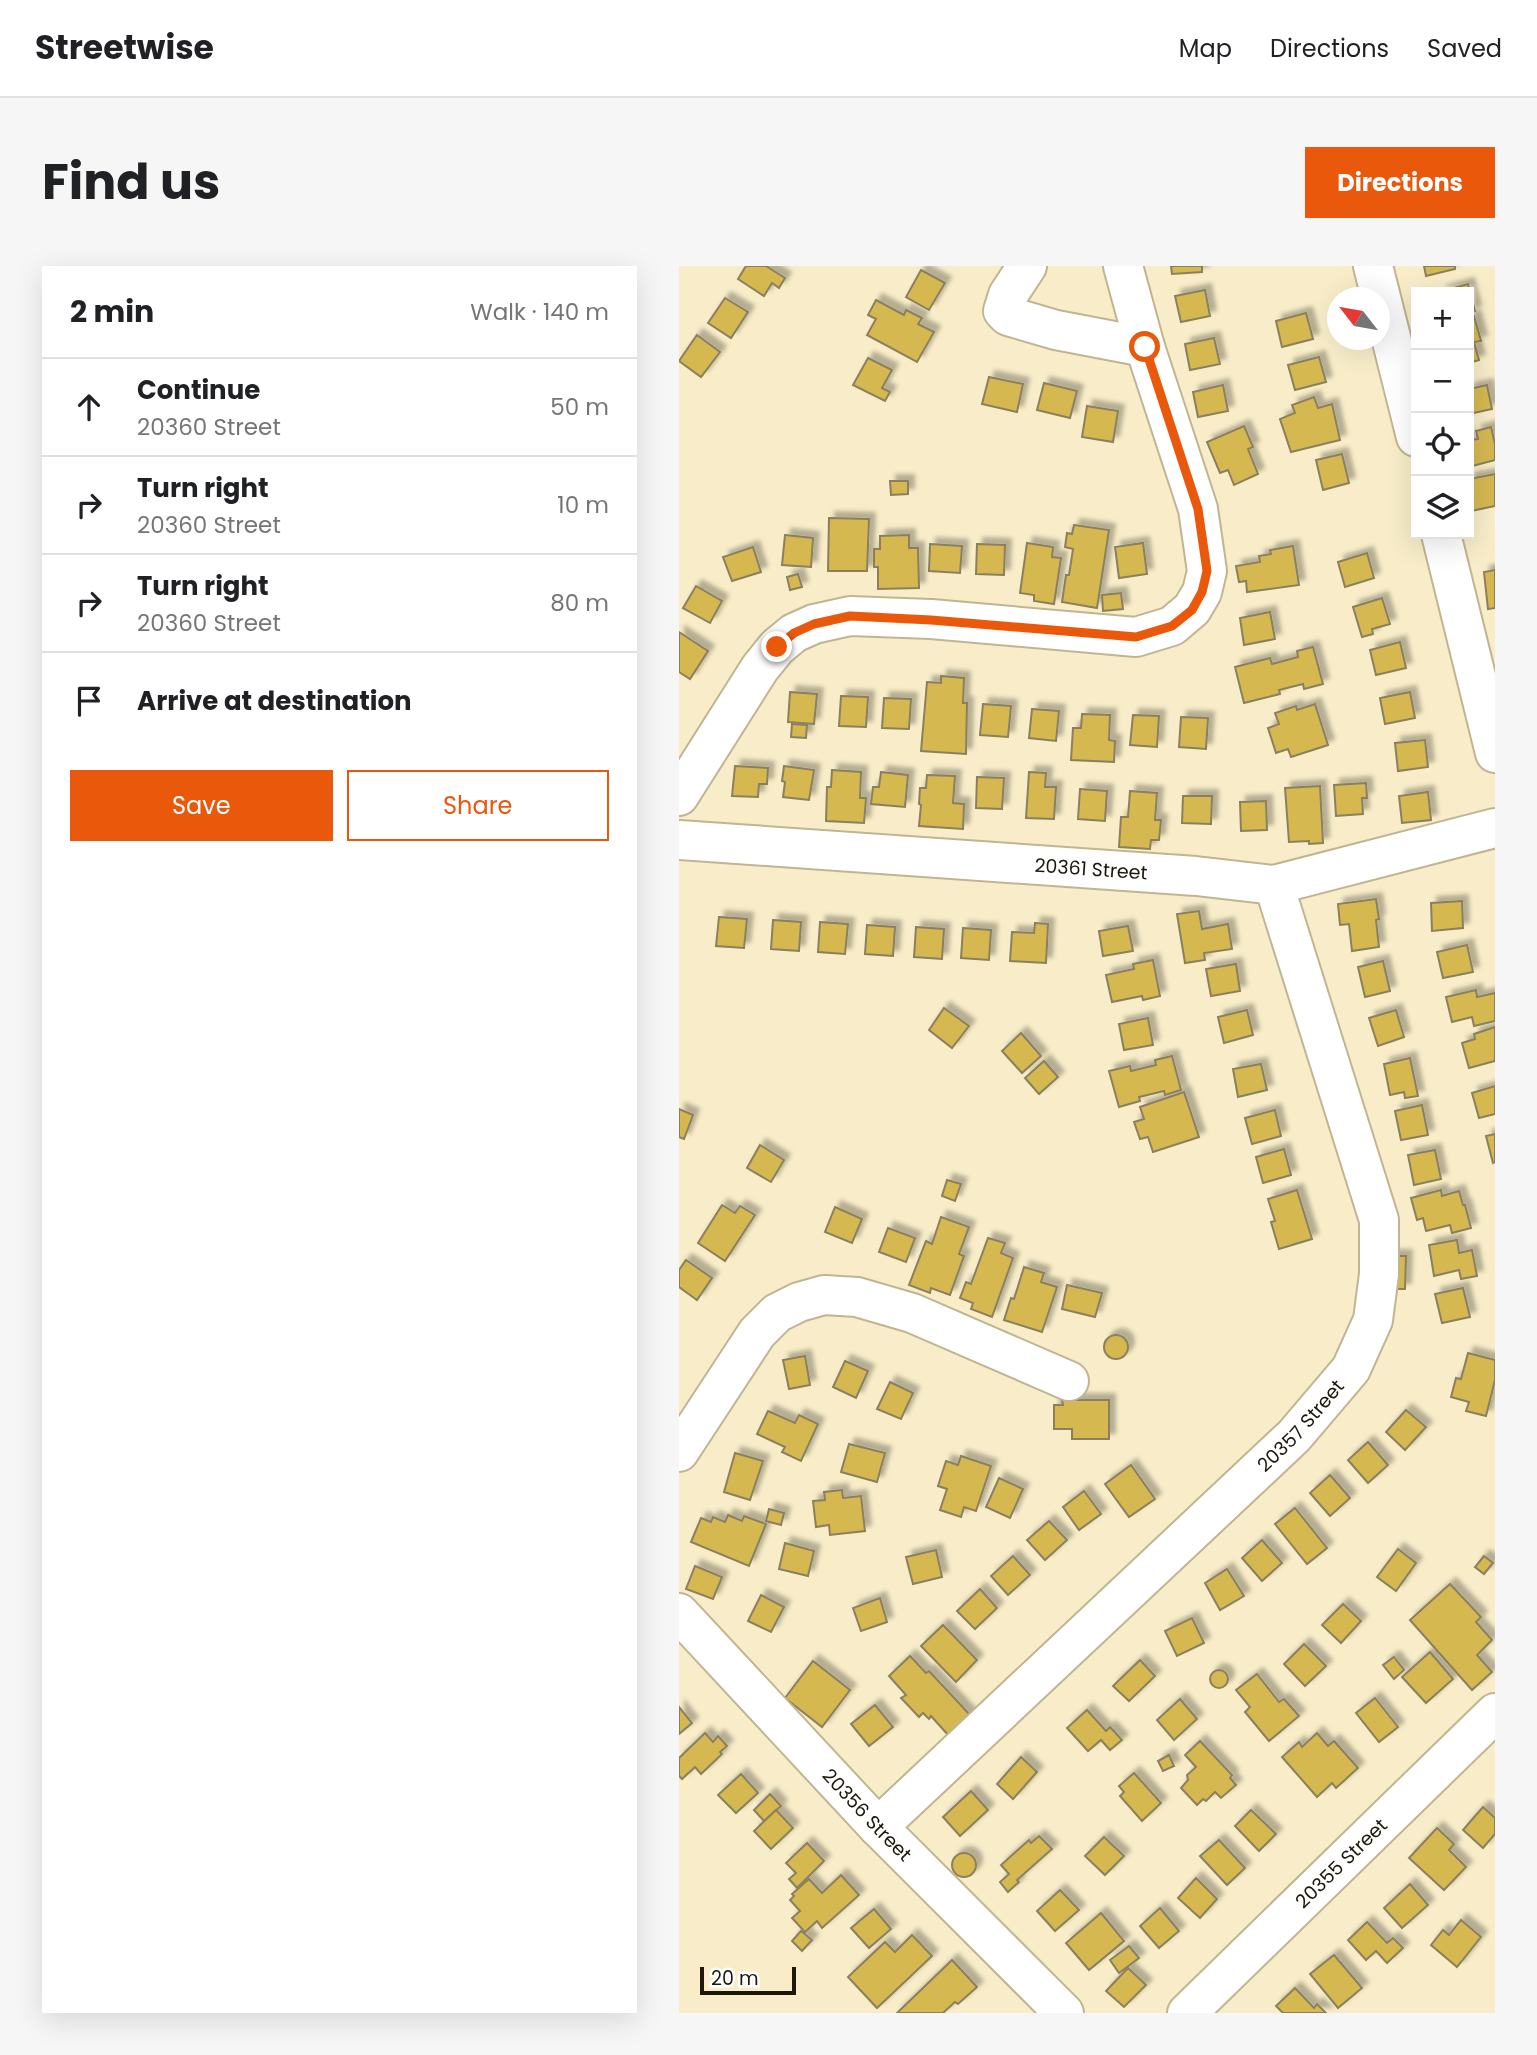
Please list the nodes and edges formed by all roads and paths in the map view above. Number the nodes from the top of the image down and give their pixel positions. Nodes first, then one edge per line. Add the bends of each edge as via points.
1 (1027, 266) edge
2 (1123, 266) edge
3 (1373, 266) edge
4 (1145, 347) junction
5 (1411, 417) edge
6 (1442, 539) edge
7 (1495, 752) edge
8 (679, 796) edge
9 (1495, 828) edge
10 (679, 840) edge
11 (1274, 885) junction
12 (1069, 1381) dead end
13 (679, 1452) edge
14 (679, 1613) edge
15 (1495, 1713) edge
16 (878, 1827) junction
17 (1063, 2013) edge
18 (1187, 2013) edge

1 - 4 street via 1008,295 1003,311 1008,316
2 - 4 street
3 - 5 street
4 - 8 street via 1198,509 1207,571 1192,610 1172,626 1136,637 850,616 814,624 794,633 760,668
6 - 7 street
9 - 11 street, 20361 Street
10 - 11 street, 20361 Street
11 - 16 street, 20357 Street via 1379,1220 1373,1321 1351,1369 1294,1436
12 - 13 street via 912,1313 857,1297 824,1295 777,1313 757,1333
14 - 16 street, 20356 Street
15 - 18 street, 20355 Street
16 - 17 street, 20356 Street

